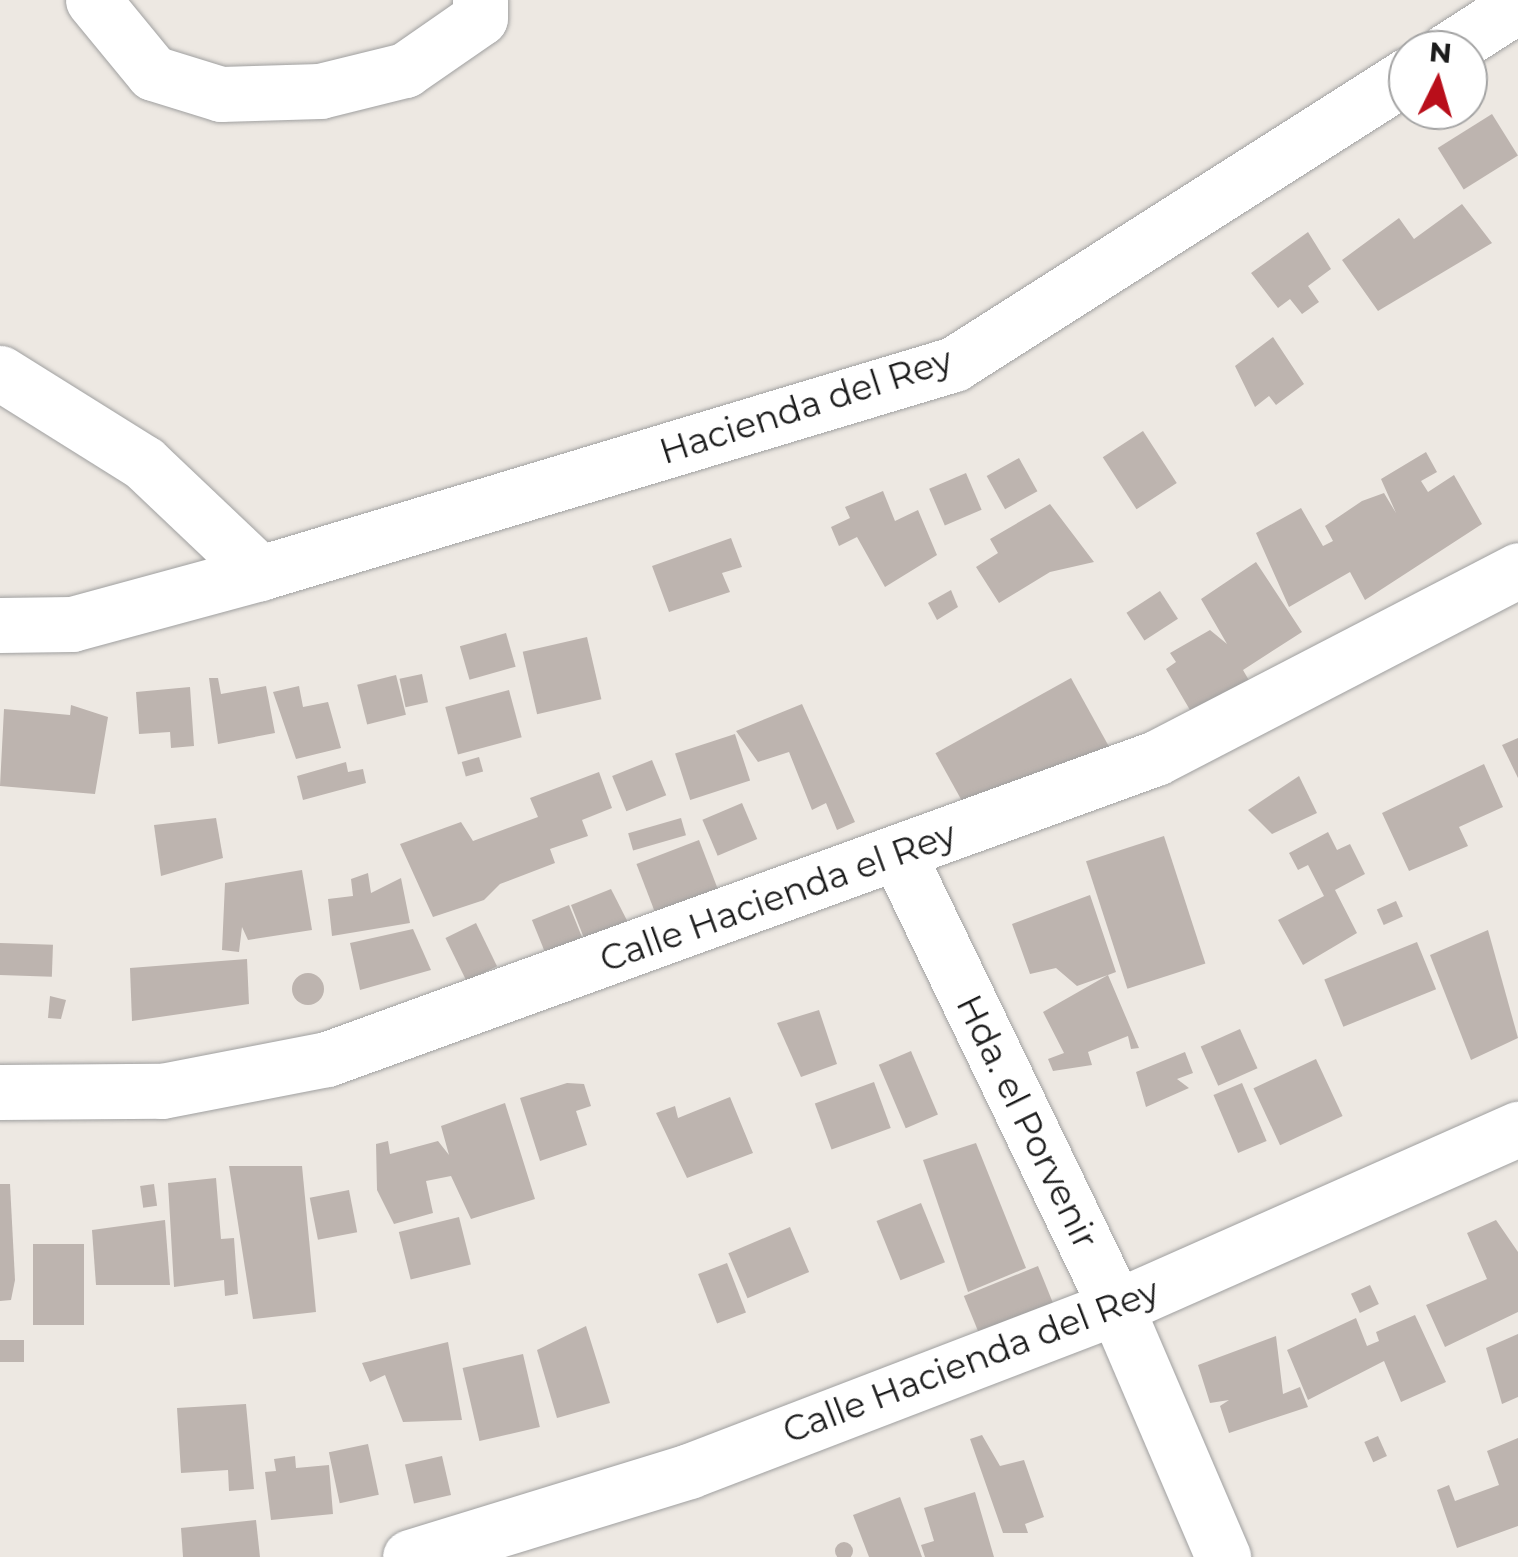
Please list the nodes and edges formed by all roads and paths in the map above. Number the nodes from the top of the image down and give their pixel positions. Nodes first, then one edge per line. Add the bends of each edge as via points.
1 (94, 0) edge
2 (1518, 5) edge
3 (480, 9) edge
4 (1479, 30) edge
5 (1388, 88) edge
6 (0, 373) edge
7 (1518, 570) edge
8 (260, 573) junction
9 (0, 625) edge
10 (898, 854) junction
11 (0, 1092) edge
12 (1518, 1129) edge
13 (1116, 1307) junction
14 (410, 1557) edge
15 (1223, 1557) edge

1 - 3 street via 154,73 221,94 320,91 405,70
2 - 4 street
5 - 8 street, Hacienda del Rey via 954,364
6 - 8 street via 144,463
7 - 10 street, Calle Hacienda el Rey via 1156,758
8 - 9 street, Hacienda del Rey via 72,624
10 - 11 street, Calle Hacienda el Rey via 327,1059 162,1091
10 - 13 street, Hda. el Porvenir
12 - 13 street, Calle Hacienda del Rey
13 - 14 street, Calle Hacienda del Rey via 689,1471
13 - 15 street, Hda. el Porvenir

